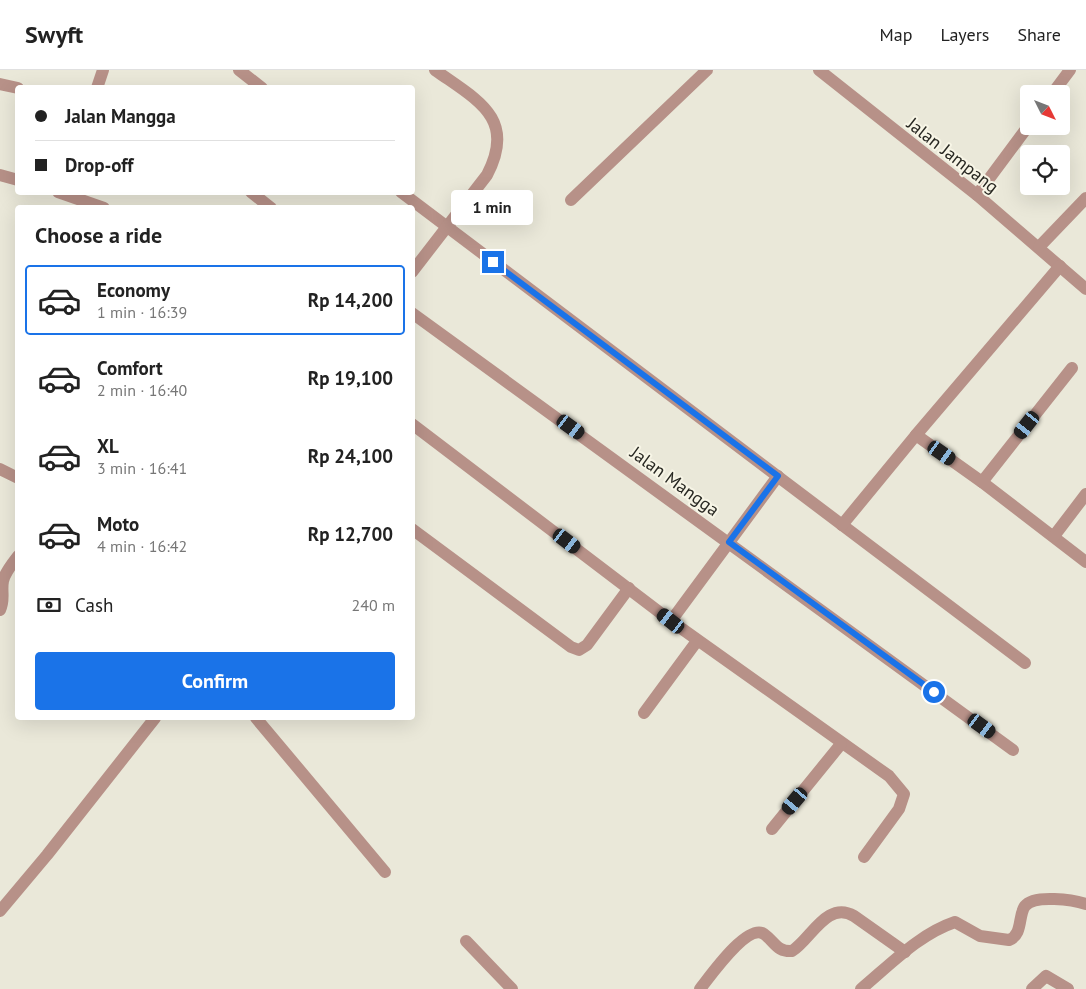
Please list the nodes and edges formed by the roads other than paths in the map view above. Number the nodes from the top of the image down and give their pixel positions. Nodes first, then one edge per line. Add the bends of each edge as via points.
1 (103, 70) edge
2 (239, 70) edge
3 (435, 70) edge
4 (707, 70) edge
5 (819, 70) edge
6 (1070, 70) edge
7 (0, 84) edge
8 (98, 85) edge
9 (258, 85) edge
10 (1059, 85) edge
11 (15, 87) edge
12 (1022, 135) edge
13 (0, 175) edge
14 (15, 179) edge
15 (67, 195) edge
16 (255, 195) edge
17 (405, 195) edge
18 (977, 195) junction
19 (1086, 198) edge
20 (571, 200) dead end
21 (95, 205) edge
22 (267, 205) edge
23 (446, 226) junction
24 (1039, 247) junction
25 (1060, 266) junction
26 (415, 268) edge
27 (1086, 290) edge
28 (415, 315) edge
29 (1072, 368) dead end
30 (415, 426) edge
31 (916, 435) junction
32 (0, 469) edge
33 (15, 476) edge
34 (778, 476) junction
35 (982, 482) junction
36 (1086, 494) edge
37 (842, 525) junction
38 (415, 531) edge
39 (1054, 536) junction
40 (729, 542) junction
41 (15, 560) edge
42 (1086, 562) edge
43 (629, 588) junction
44 (0, 610) edge
45 (671, 621) junction
46 (697, 641) junction
47 (1025, 663) dead end
48 (644, 713) dead end
49 (153, 720) edge
50 (258, 720) edge
51 (841, 744) junction
52 (1013, 750) dead end
53 (772, 829) dead end
54 (864, 857) dead end
55 (385, 872) dead end
56 (1086, 904) edge
57 (0, 911) edge
58 (466, 941) dead end
59 (905, 952) junction
60 (512, 989) edge
61 (700, 989) edge
62 (861, 989) edge
63 (1032, 989) edge
64 (1068, 989) edge

1 - 8 street
2 - 9 street
3 - 23 street via 485,109 498,134 496,158 487,175
4 - 20 street
5 - 18 street, Jalan Jampang
6 - 10 street
7 - 11 street
12 - 18 street
13 - 14 street
15 - 21 street
16 - 22 street
17 - 23 street
18 - 24 street, Jalan Jampang
19 - 24 street
23 - 26 street
23 - 34 street
24 - 25 street, Jalan Jampang
25 - 27 street, Jalan Jampang
25 - 31 street
28 - 40 street, Jalan Mangga
29 - 35 street
30 - 43 street
31 - 35 street
31 - 37 street
32 - 33 street
34 - 37 street
34 - 40 street
35 - 39 street
36 - 39 street
37 - 47 street
38 - 43 street via 579,650 587,645
39 - 42 street
40 - 45 street
40 - 52 street, Jalan Mangga
41 - 44 street via 2,582 4,596
43 - 45 street
45 - 46 street
46 - 48 street
46 - 51 street
49 - 57 street
50 - 55 street
51 - 53 street
51 - 54 street via 889,776 904,794 899,809
56 - 59 street via 1068,898 1030,902 1024,906 1014,938 1001,940 980,936 955,922
58 - 60 street
59 - 61 street via 848,912 839,911 828,916 792,951 779,950 763,934 751,934 734,947
59 - 62 street
63 - 64 street via 1046,976

